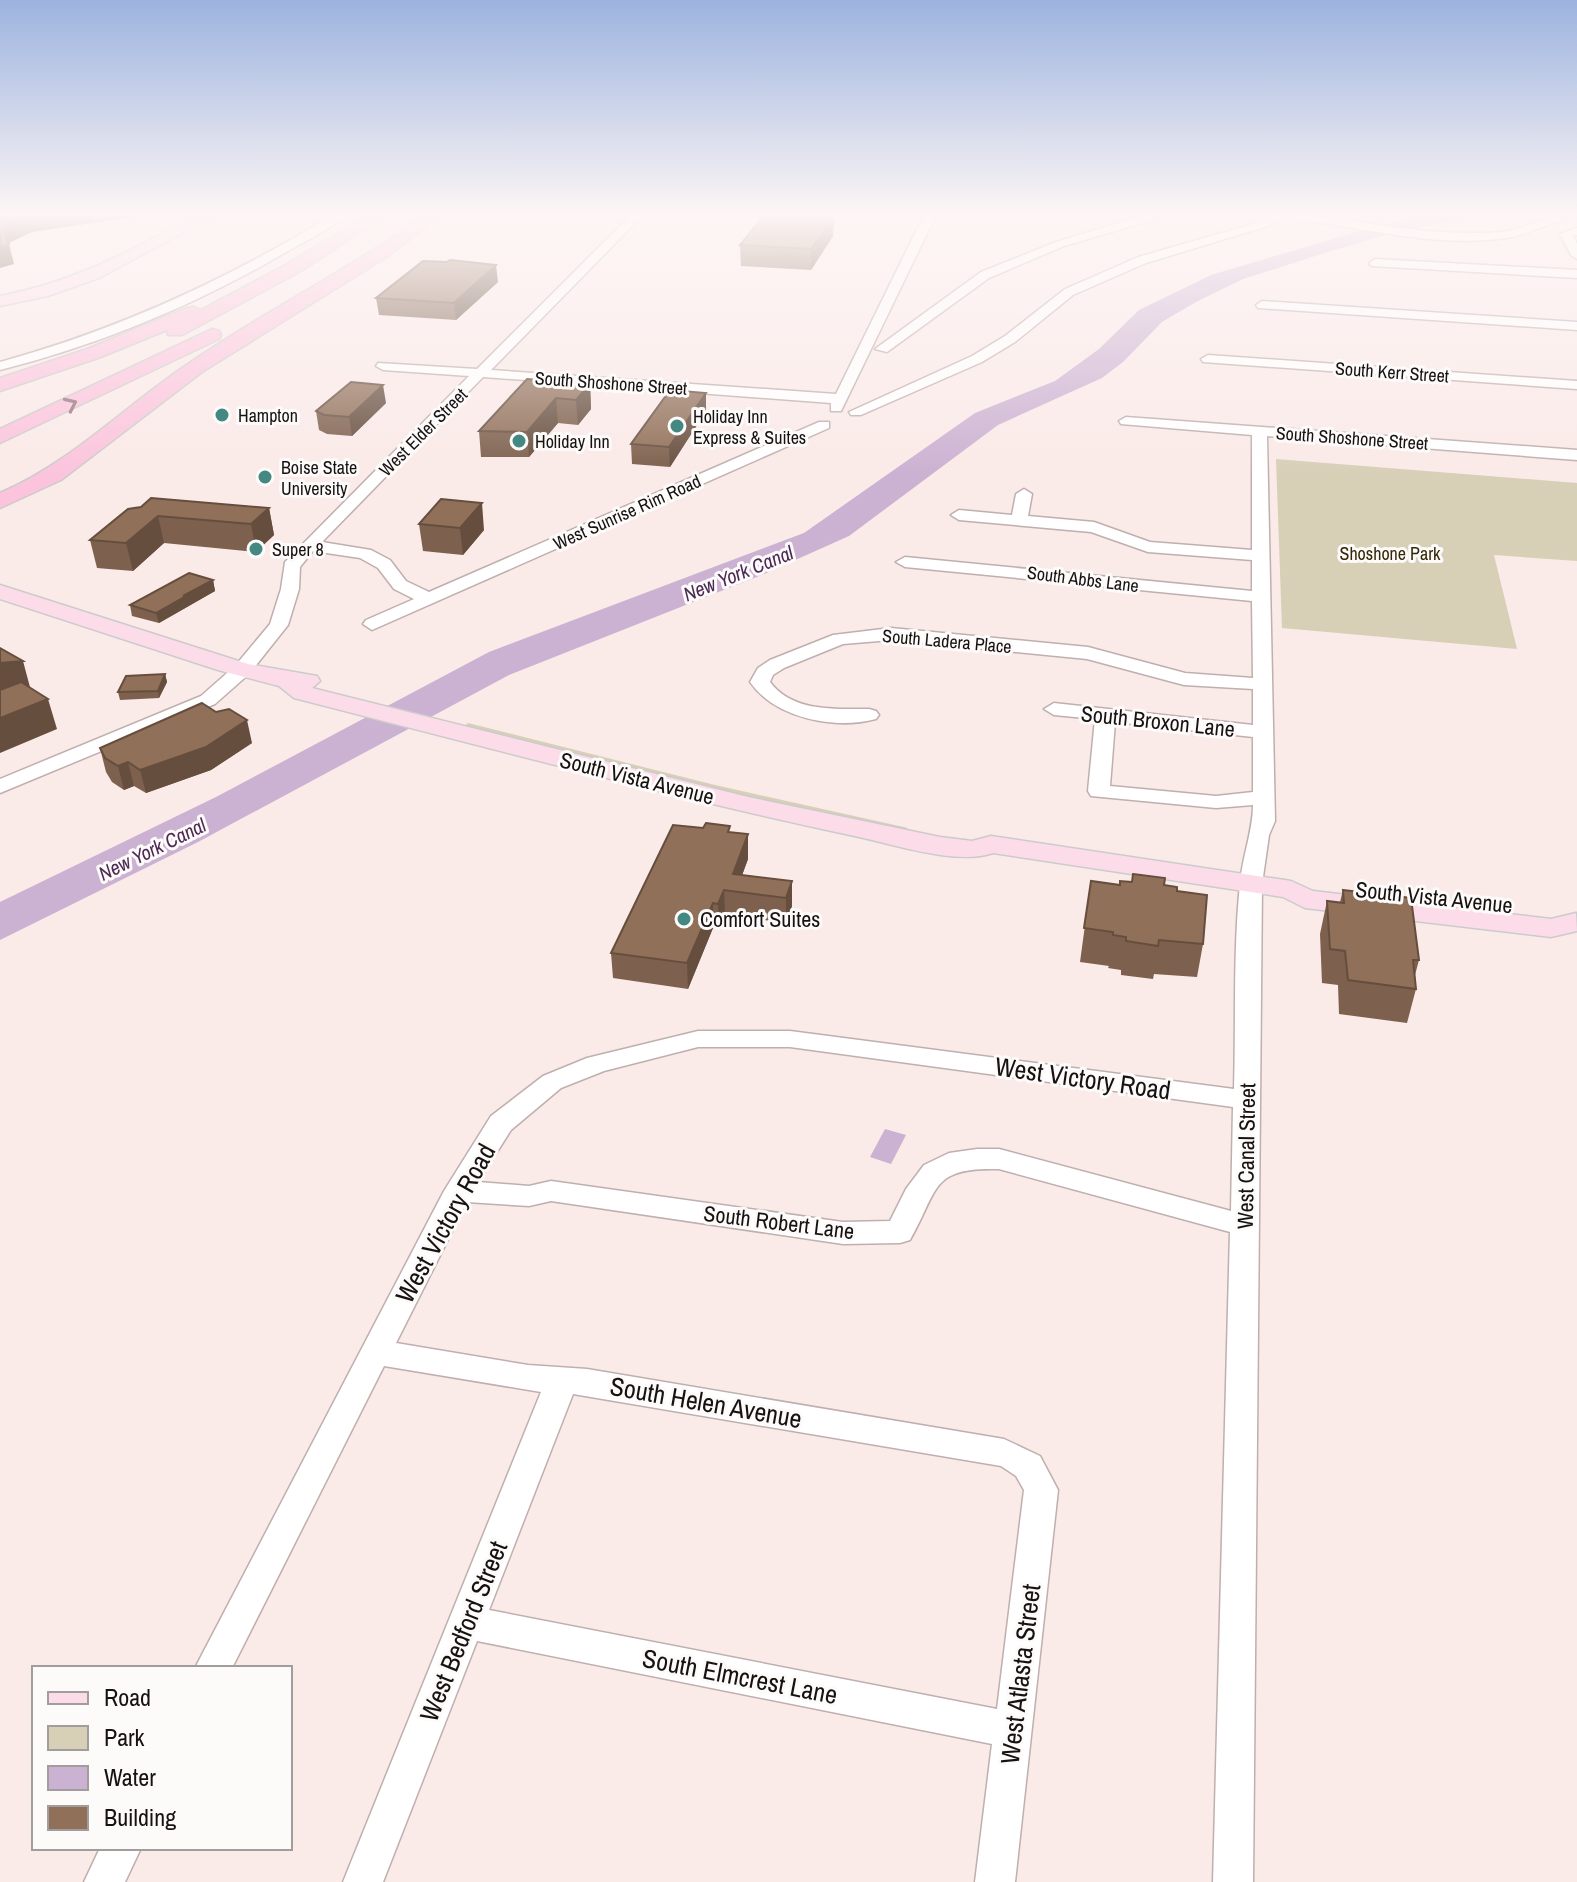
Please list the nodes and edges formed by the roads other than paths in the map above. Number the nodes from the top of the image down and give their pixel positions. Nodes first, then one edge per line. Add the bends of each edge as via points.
1 (180, 301) edge
2 (215, 301) edge
3 (232, 301) edge
4 (276, 301) edge
5 (303, 301) edge
6 (553, 301) edge
7 (888, 301) edge
8 (949, 301) edge
9 (1061, 301) edge
10 (1262, 305) dead end
11 (1577, 326) edge
12 (882, 349) dead end
13 (1208, 359) dead end
14 (0, 366) edge
15 (383, 366) dead end
16 (482, 374) junction
17 (80, 377) dead end
18 (0, 385) edge
19 (1577, 385) edge
20 (856, 412) dead end
21 (1126, 421) dead end
22 (824, 425) dead end
23 (1259, 431) junction
24 (0, 437) edge
25 (1577, 455) edge
26 (74, 462) junction
27 (1024, 494) dead end
28 (0, 501) edge
29 (959, 515) dead end
30 (1019, 520) junction
31 (0, 526) edge
32 (309, 545) junction
33 (1261, 556) junction
34 (905, 562) dead end
35 (0, 592) edge
36 (1261, 597) junction
37 (429, 599) junction
38 (0, 607) edge
39 (79, 620) junction
40 (372, 624) dead end
41 (242, 670) junction
42 (1263, 684) junction
43 (1054, 709) dead end
44 (869, 715) dead end
45 (1105, 715) junction
46 (1263, 732) junction
47 (0, 787) edge
48 (1264, 797) junction
49 (1251, 884) junction
50 (1577, 922) edge
51 (1247, 1100) junction
52 (458, 1191) junction
53 (1245, 1225) junction
54 (374, 1352) junction
55 (562, 1380) junction
56 (1032, 1468) joint
57 (466, 1622) junction
58 (214, 1666) edge
59 (1013, 1730) junction
60 (120, 1850) edge
61 (104, 1882) edge
62 (363, 1882) edge
63 (995, 1882) edge
64 (1233, 1882) edge

1 - 14 street via 85,341
2 - 18 highway via 94,353
3 - 17 highway
24 -> 4 highway
5 - 26 highway via 193,369
6 - 16 street, West Elder Street
7 - 16 street, South Shoshone Street via 838,403
8 - 12 street
9 - 20 street via 977,359
10 - 11 street
13 - 19 street, South Kerr Street
15 - 16 street, South Shoshone Street
16 - 32 street, West Elder Street
21 - 23 street, South Shoshone Street
22 - 37 street, West Sunrise Rim Road
23 - 25 street, South Shoshone Street
23 - 33 street, West Canal Street
26 - 28 highway via 40,485
26 - 31 highway
27 - 30 street
29 - 30 street
30 - 33 street via 1094,527 1148,547
32 - 37 street via 365,554 384,564 400,585
32 - 41 street, West Elder Street via 291,566 279,625
33 - 36 street, West Canal Street
34 - 36 street, South Abbs Lane
35 - 39 main road, South Vista Avenue
36 - 42 street, West Canal Street
37 - 40 street, West Sunrise Rim Road
38 - 39 main road, South Vista Avenue
39 - 41 main road, South Vista Avenue
41 - 47 street via 208,700
41 - 49 main road, South Vista Avenue via 288,681 303,693 385,705 748,805 862,830 974,850 991,844
42 - 44 street, South Ladera Place via 1184,679 1088,653 891,634 840,639 777,664 760,682 767,694 784,703 830,715
42 - 46 street, West Canal Street
43 - 45 street, South Broxon Lane
45 - 46 street, South Broxon Lane
45 - 48 street via 1099,791 1216,802
46 - 48 street, West Canal Street
48 - 49 street, West Canal Street
49 - 50 main road, South Vista Avenue via 1291,890 1305,899 1506,924 1559,928
49 - 51 street, West Canal Street
51 - 52 street, West Victory Road via 790,1039 698,1039 596,1064 552,1082 501,1123
51 - 53 street, West Canal Street
52 - 53 street, South Robert Lane via 529,1196 551,1191 843,1233 900,1232 915,1197 939,1167 965,1157 999,1159
52 - 54 street, West Victory Road
53 - 64 street, West Canal Street
54 - 55 street, South Helen Avenue
54 - 58 street, West Victory Road
55 - 56 street, South Helen Avenue via 1004,1453
55 - 57 street, West Bedford Street
56 - 59 street, West Atlasta Street via 1041,1490
57 - 59 street, South Elmcrest Lane
57 - 62 street, West Bedford Street
59 - 63 street, West Atlasta Street
60 - 61 street

